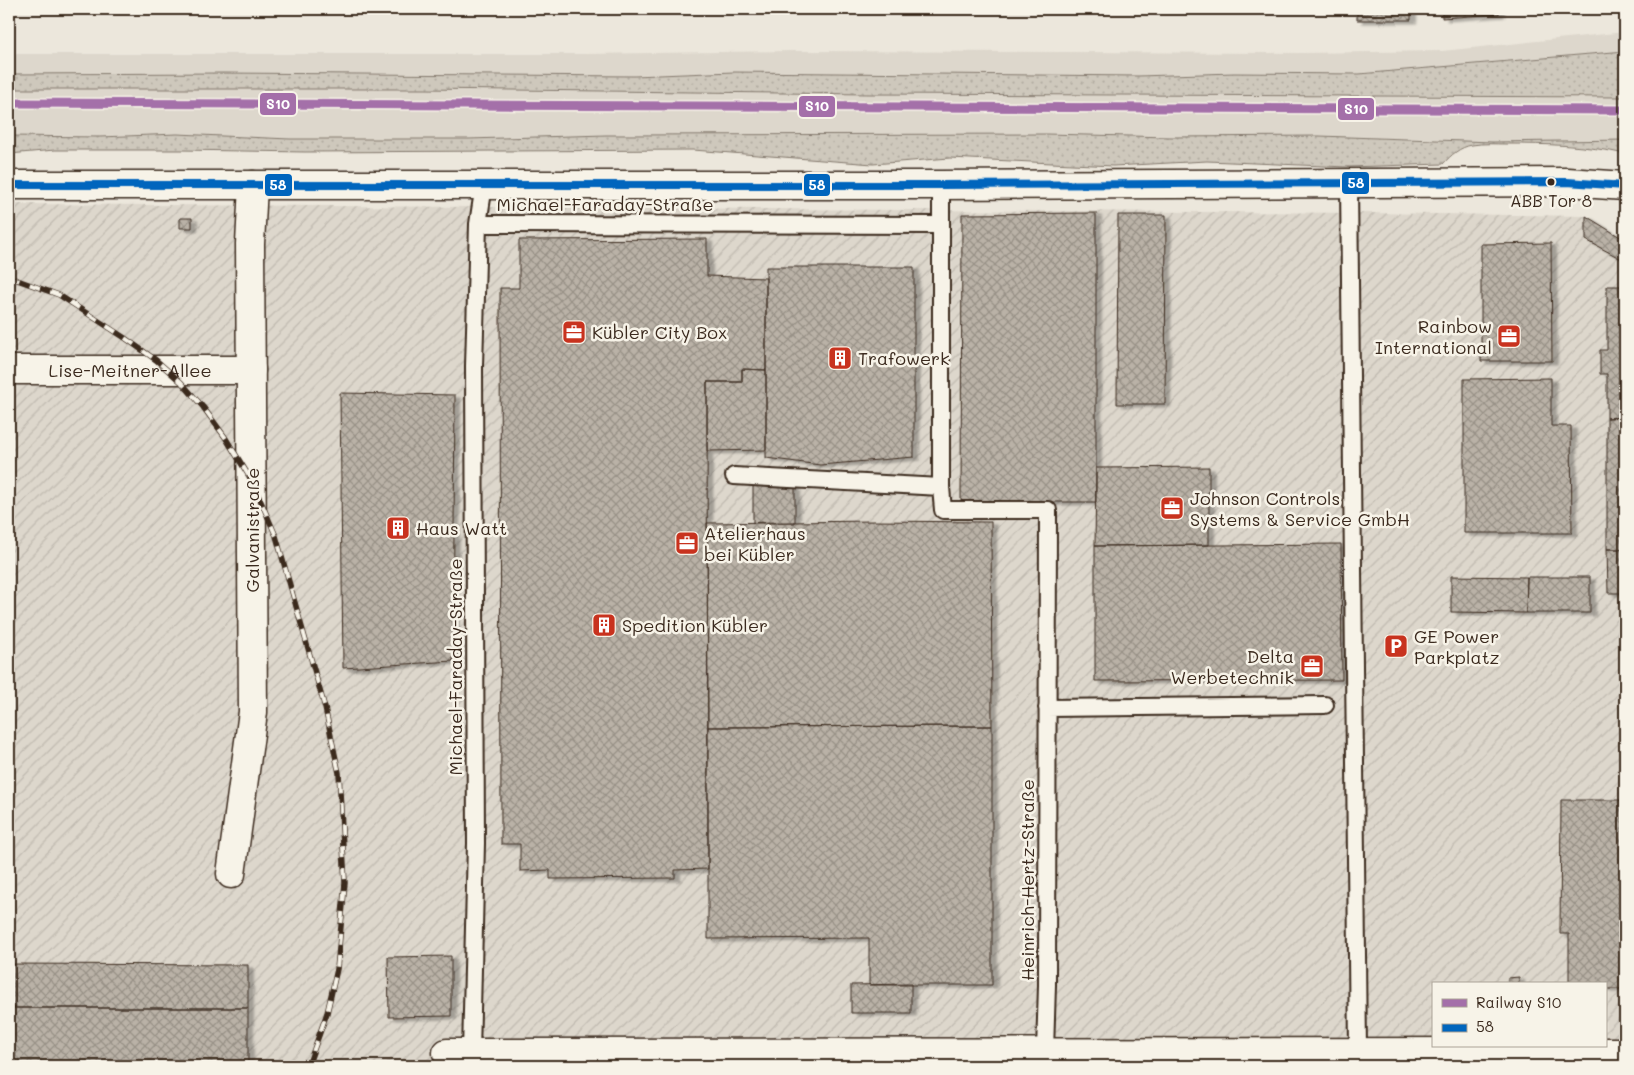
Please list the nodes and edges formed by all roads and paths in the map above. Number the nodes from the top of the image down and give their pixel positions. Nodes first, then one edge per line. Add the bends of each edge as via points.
1 (1348, 184) junction
2 (9, 185) edge
3 (253, 185) junction
4 (941, 185) junction
5 (484, 186) junction
6 (1625, 186) edge
7 (478, 224) junction
8 (941, 225) junction
9 (9, 370) edge
10 (251, 370) junction
11 (734, 476) dead end
12 (941, 487) junction
13 (1325, 705) dead end
14 (1048, 708) junction
15 (231, 874) dead end
16 (1046, 1051) junction
17 (1358, 1051) junction
18 (1625, 1052) edge
19 (459, 1053) joint
20 (1189, 1059) edge
21 (1331, 1059) edge

1 - 4 street
1 - 6 street via 1567,182
1 - 17 lane
2 - 3 street
3 - 5 street
3 - 10 street, Galvanistraße
4 - 5 street
4 - 8 lane
5 - 7 lane
7 - 8 lane, Michael-Faraday-Straße
7 - 19 lane, Michael-Faraday-Straße via 474,366 476,850
8 - 12 lane
9 - 10 street, Lise-Meitner-Allee
10 - 15 street, Galvanistraße via 253,712
11 - 12 lane
12 - 14 lane, Heinrich-Hertz-Straße via 943,510 1048,510
13 - 14 lane
14 - 16 lane, Heinrich-Hertz-Straße
16 - 19 street
16 - 20 street
17 - 18 street
17 - 21 street
20 - 21 street

